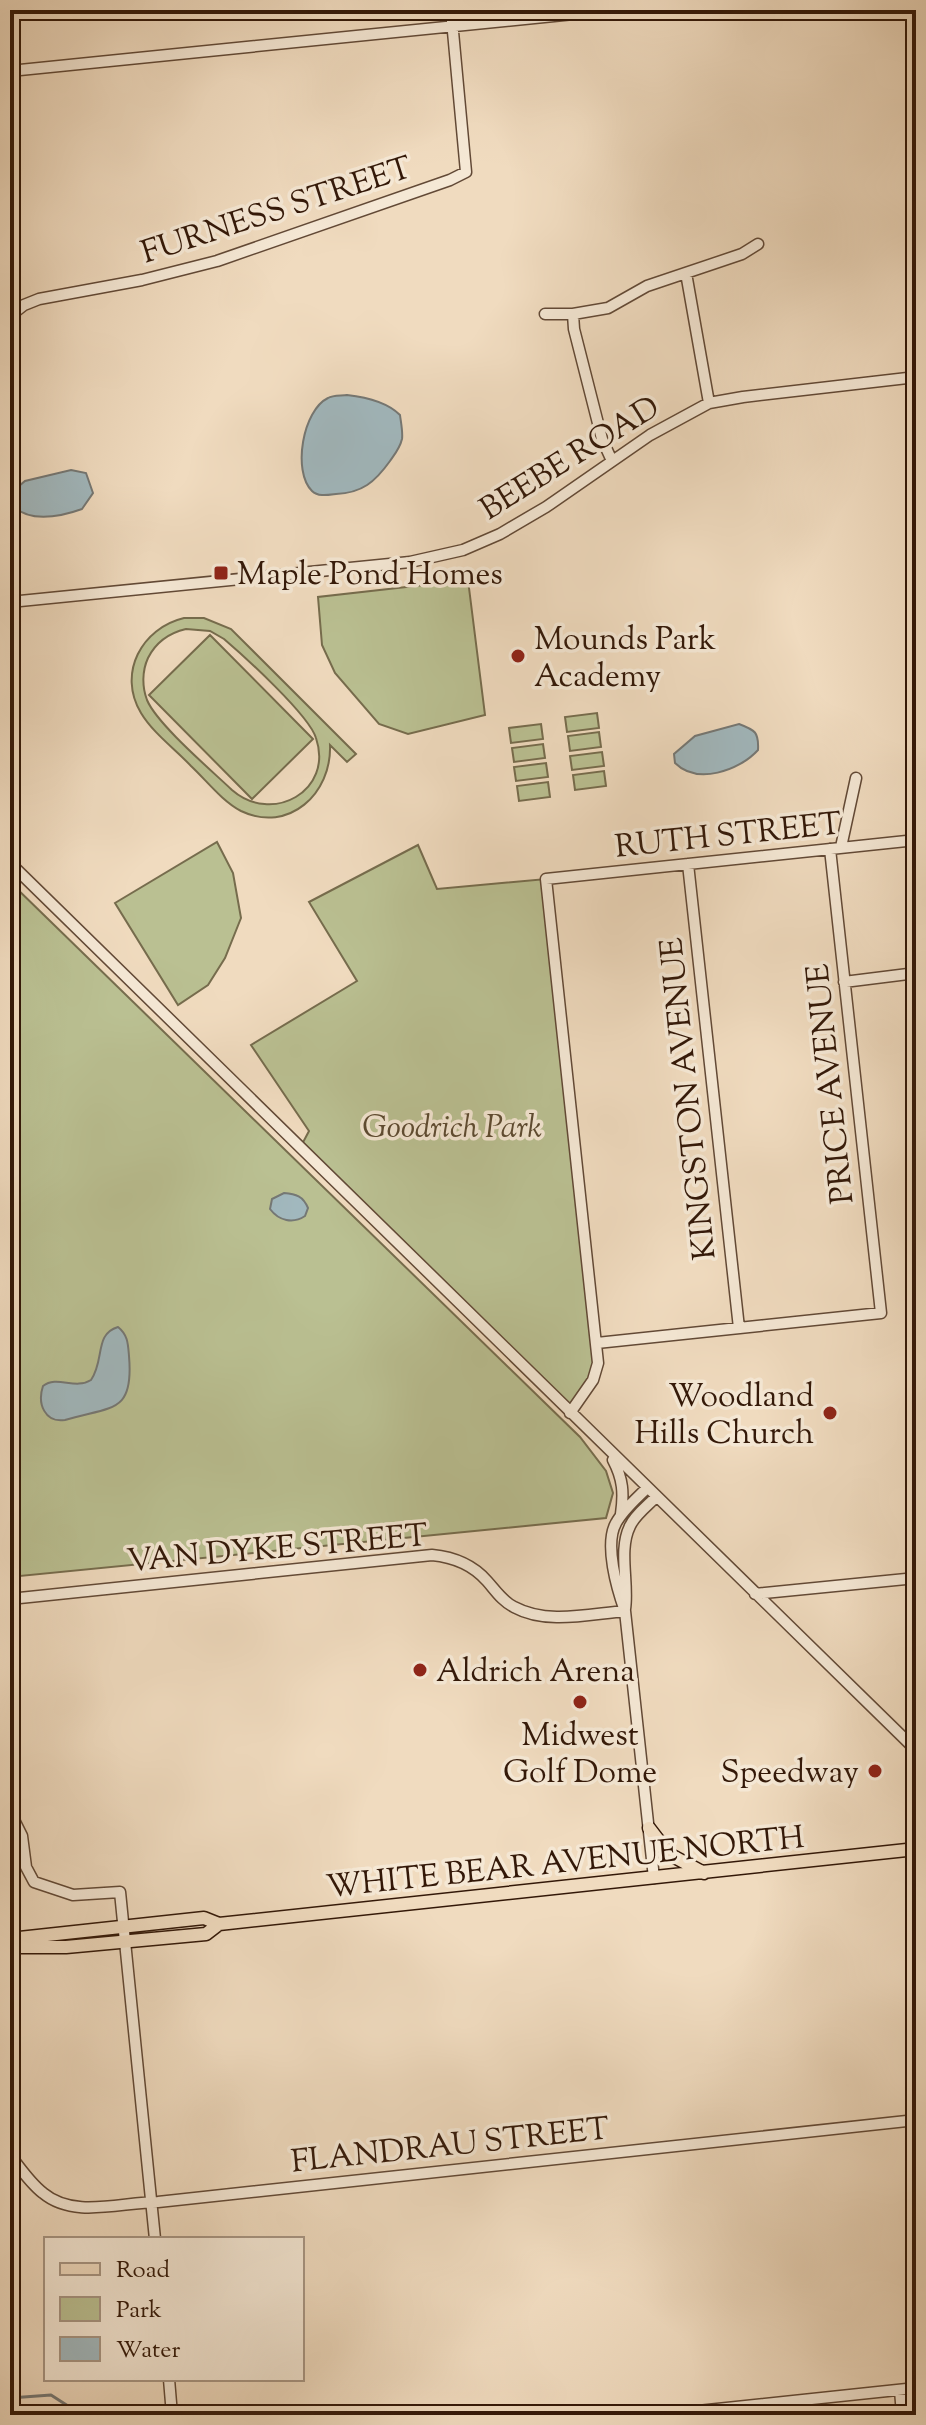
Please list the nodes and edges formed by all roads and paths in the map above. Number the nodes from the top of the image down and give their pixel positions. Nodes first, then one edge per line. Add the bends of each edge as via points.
1 (451, 10) edge
2 (613, 10) edge
3 (453, 25) junction
4 (10, 71) edge
5 (758, 244) dead end
6 (686, 273) junction
7 (545, 314) dead end
8 (573, 314) junction
9 (10, 316) edge
10 (916, 377) edge
11 (709, 403) junction
12 (612, 461) junction
13 (10, 602) edge
14 (856, 778) dead end
15 (916, 840) edge
16 (835, 848) junction
17 (10, 863) edge
18 (688, 864) junction
19 (916, 973) edge
20 (844, 982) junction
21 (739, 1328) junction
22 (597, 1343) junction
23 (570, 1413) junction
24 (608, 1452) junction
25 (646, 1489) junction
26 (655, 1498) junction
27 (621, 1516) junction
28 (916, 1578) edge
29 (755, 1594) junction
30 (10, 1599) edge
31 (625, 1611) junction
32 (916, 1750) edge
33 (10, 1812) edge
34 (649, 1828) junction
35 (916, 1849) edge
36 (704, 1873) junction
37 (654, 1878) junction
38 (219, 1924) junction
39 (123, 1926) junction
40 (10, 1939) edge
41 (125, 1942) junction
42 (10, 1947) edge
43 (916, 2120) edge
44 (10, 2155) edge
45 (151, 2202) junction
46 (155, 2237) edge
47 (169, 2381) edge
48 (916, 2388) edge
49 (900, 2390) junction
50 (172, 2415) edge
51 (660, 2415) edge
52 (902, 2415) edge

1 - 3 street
2 - 3 street
3 - 4 street
3 - 9 street, FURNESS STREET via 466,172 217,261 39,299
5 - 6 street
6 - 8 street via 647,286 608,308
6 - 11 street
7 - 8 street
8 - 12 street via 602,439
10 - 11 street, BEEBE ROAD
11 - 12 street, BEEBE ROAD
12 - 13 street, BEEBE ROAD via 511,529 436,557
14 - 16 street, PRICE AVENUE
15 - 16 street, RUTH STREET
16 - 18 street, RUTH STREET
16 - 20 street, PRICE AVENUE
17 - 23 street
18 - 21 street, KINGSTON AVENUE
18 - 22 street, RUTH STREET via 546,879
19 - 20 street
20 - 21 street, PRICE AVENUE via 881,1313
21 - 22 street
22 - 23 street via 593,1380
23 - 24 street
24 - 25 street
24 - 27 street via 621,1475
25 - 26 street
25 - 27 street
26 - 29 street
26 - 31 street via 633,1520 626,1537
27 - 31 street via 612,1549
28 - 29 street
29 - 32 street
30 - 31 street, VAN DYKE STREET via 432,1555 466,1565 510,1605 536,1616
31 - 34 street
33 - 39 street via 34,1882 73,1895 120,1892
34 - 36 main road via 664,1851
34 - 37 street
35 - 36 main road, WHITE BEAR AVENUE NORTH
36 - 37 main road, WHITE BEAR AVENUE NORTH
37 - 38 main road, WHITE BEAR AVENUE NORTH
38 - 39 main road, WHITE BEAR AVENUE NORTH via 204,1918
38 - 41 main road, WHITE BEAR AVENUE NORTH via 206,1934
39 - 40 main road, WHITE BEAR AVENUE NORTH
39 - 41 street
41 - 42 main road, WHITE BEAR AVENUE NORTH
41 - 45 street
43 - 45 street, FLANDRAU STREET
44 - 45 street, FLANDRAU STREET via 38,2188 66,2205
45 - 46 street
47 - 50 street
48 - 49 street
49 - 51 street
49 - 52 street

